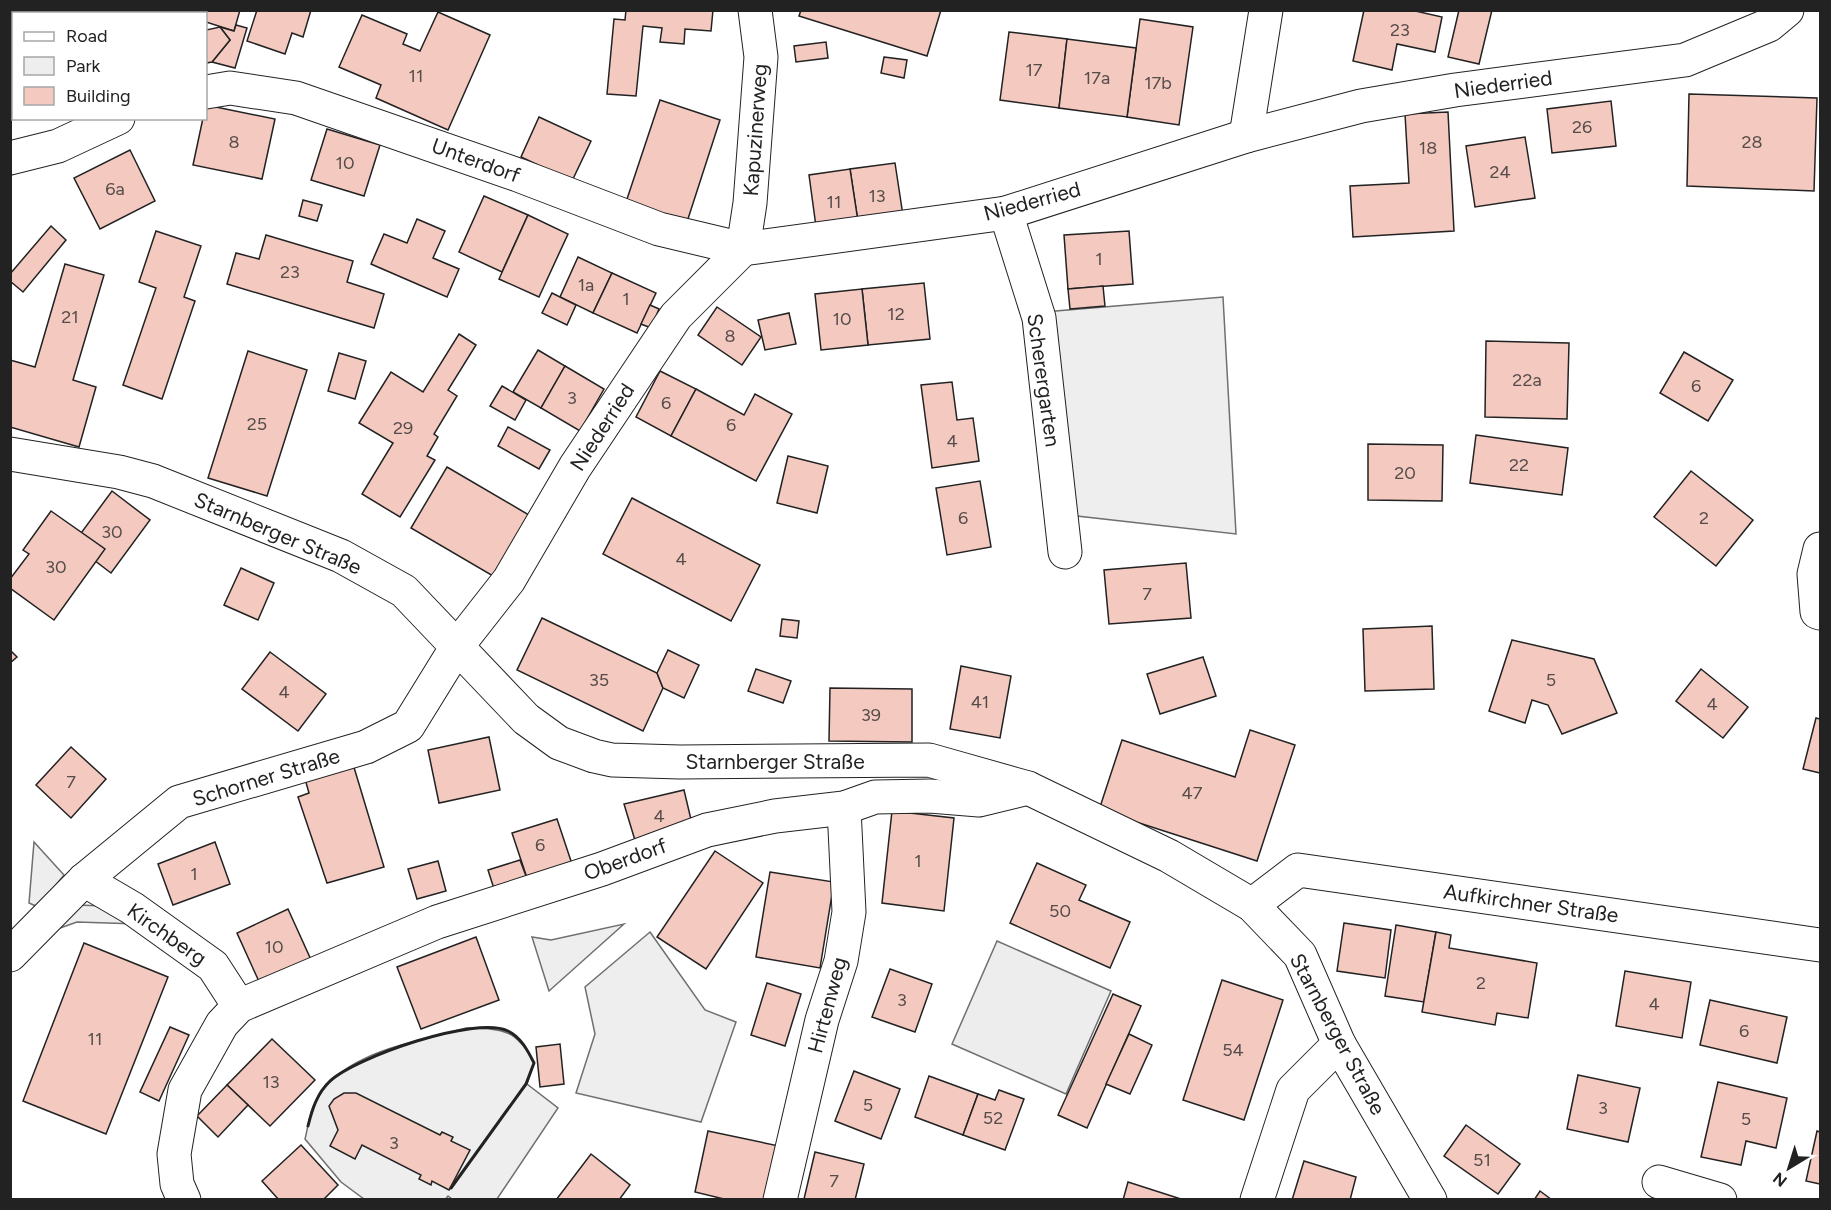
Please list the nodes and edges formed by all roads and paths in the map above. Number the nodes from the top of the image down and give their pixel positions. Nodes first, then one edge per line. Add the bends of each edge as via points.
1 (755, 10) edge
2 (1266, 10) edge
3 (1787, 10) edge
4 (207, 92) edge
5 (114, 120) edge
6 (1246, 136) junction
7 (10, 158) edge
8 (1006, 213) junction
9 (743, 249) junction
10 (10, 454) edge
11 (1821, 549) edge
12 (1065, 552) dead end
13 (1821, 613) edge
14 (458, 645) junction
15 (1028, 788) junction
16 (844, 808) junction
17 (84, 880) junction
18 (1252, 904) junction
19 (1821, 945) edge
20 (10, 955) edge
21 (239, 1006) junction
22 (1339, 1044) junction
23 (1659, 1182) dead end
24 (184, 1200) edge
25 (780, 1200) edge
26 (1257, 1200) edge
27 (1430, 1200) edge
28 (1720, 1200) edge

1 - 9 street, Kapuzinerweg via 761,57
2 - 6 street
3 - 6 street, Niederried via 1769,25 1685,60 1373,104
4 - 9 street, Unterdorf via 230,88 296,98 518,175 658,229
5 - 7 street via 57,146
6 - 8 street, Niederried
8 - 9 street, Niederried
8 - 12 street, Scherergarten via 1039,318
9 - 14 street, Niederried via 676,316 575,467 509,580
10 - 14 street, Starnberger Straße via 153,481 341,556 404,591
11 - 13 street via 1814,574 1817,612
14 - 15 street, Starnberger Straße via 526,719 558,743 594,756 680,762 929,760
14 - 17 street, Schorner Straße via 408,726 366,747 179,802
15 - 16 street, Oberdorf via 980,800 875,797
15 - 18 street, Starnberger Straße via 1169,856
16 - 21 street, Oberdorf via 707,830 602,869 437,922
16 - 25 street, Hirtenweg via 849,912 843,951 822,1020
17 - 20 street, Schorner Straße
17 - 21 street, Kirchberg via 132,908 213,966
18 - 19 street, Aufkirchner Straße via 1298,870
18 - 22 street, Starnberger Straße via 1300,955
21 - 24 street via 222,1024 185,1090 174,1154 177,1184
22 - 26 street via 1293,1090
22 - 27 street, Starnberger Straße
23 - 28 street

